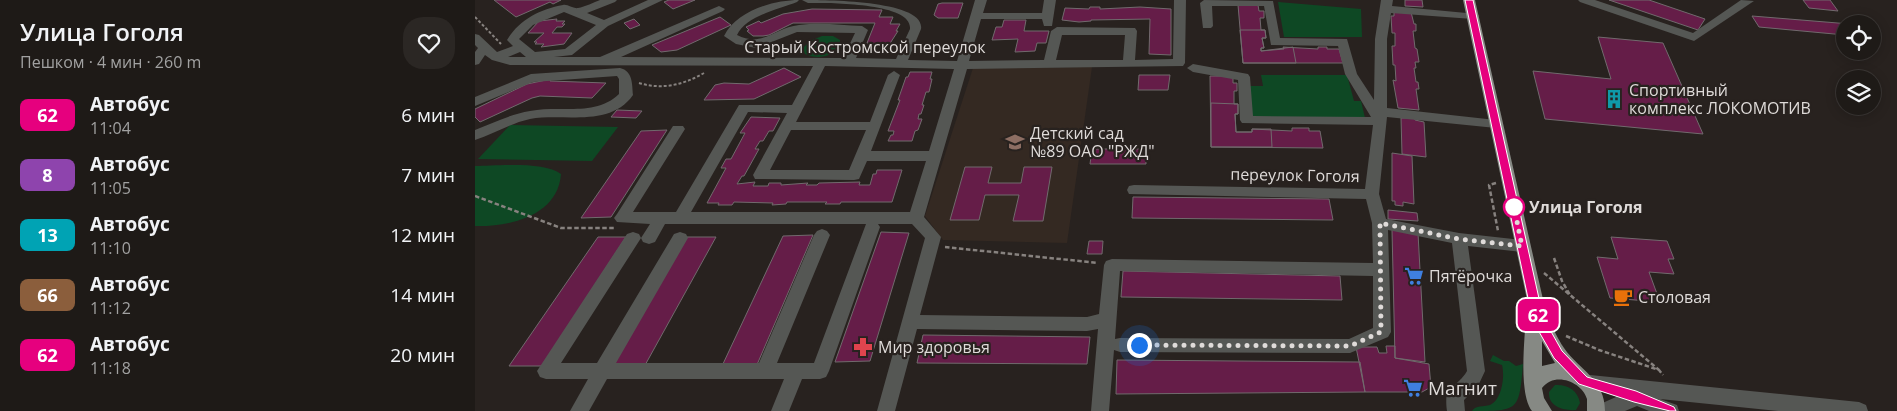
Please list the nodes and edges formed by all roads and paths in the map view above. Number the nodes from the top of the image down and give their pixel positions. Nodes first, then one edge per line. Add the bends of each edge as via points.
1 (611, 0) edge
2 (657, 0) edge
3 (793, 0) edge
4 (808, 0) edge
5 (981, 0) edge
6 (1050, 0) edge
7 (1180, 0) edge
8 (1469, 0) edge
9 (1584, 0) edge
10 (1747, 0) edge
11 (1387, 4) edge
12 (719, 9) dead end
13 (579, 12) junction
14 (976, 16) junction
15 (1047, 16) junction
16 (1473, 16) junction
17 (475, 17) edge
18 (604, 24) junction
19 (1207, 26) dead end
20 (1057, 30) junction
21 (475, 38) edge
22 (521, 47) junction
23 (484, 48) junction
24 (509, 52) junction
25 (496, 57) junction
26 (475, 61) edge
27 (549, 61) junction
28 (602, 61) junction
29 (640, 62) junction
30 (821, 62) junction
31 (848, 62) junction
32 (714, 63) junction
33 (1049, 64) junction
34 (1129, 64) junction
35 (961, 65) junction
36 (1193, 68) dead end
37 (897, 69) junction
38 (531, 78) junction
39 (475, 102) edge
40 (796, 109) junction
41 (1380, 117) junction
42 (1496, 124) junction
43 (787, 126) junction
44 (875, 126) junction
45 (679, 129) dead end
46 (475, 135) edge
47 (862, 156) junction
48 (935, 156) junction
49 (1498, 183) dead end
50 (1133, 190) dead end
51 (1372, 194) junction
52 (475, 196) edge
53 (661, 218) junction
54 (680, 218) junction
55 (916, 218) junction
56 (1380, 223) junction
57 (872, 226) dead end
58 (633, 235) junction
59 (822, 236) dead end
60 (679, 238) dead end
61 (1459, 239) junction
62 (932, 242) junction
63 (1502, 244) junction
64 (1522, 246) junction
65 (1553, 258) dead end
66 (1112, 264) junction
67 (1381, 270) junction
68 (1542, 271) dead end
69 (1572, 298) junction
70 (1534, 303) junction
71 (1107, 320) junction
72 (911, 322) junction
73 (1566, 336) dead end
74 (1120, 345) dead end
75 (1659, 370) junction
76 (602, 371) junction
77 (765, 371) junction
78 (796, 371) junction
79 (1583, 380) junction
80 (1663, 383) junction
81 (1636, 397) junction
82 (1536, 403) edge
83 (579, 411) edge
84 (780, 411) edge
85 (886, 411) edge
86 (1100, 411) edge
87 (1456, 411) edge
88 (1596, 411) edge
89 (1605, 411) edge
90 (1670, 411) edge
91 (1859, 411) edge

1 - 13 street
2 - 18 street
3 - 31 street via 739,22 731,29 730,36 752,46 796,29 862,30
4 - 37 street via 886,1 905,7 914,16 916,26
5 - 14 street
6 - 15 street
7 - 34 street, Старый Костромской переулок via 1179,64
8 - 16 main road
9 - 10 street via 1694,37
11 - 16 street
11 - 41 street via 1381,39
12 - 28 street
13 - 18 street
13 - 22 street via 565,8 533,18 517,31 513,40
14 - 15 street
14 - 35 street
15 - 20 street via 1048,25
16 - 42 main road
17 - 24 path
18 - 22 street via 568,52 532,56
19 - 41 street via 1206,3 1269,3 1275,42 1343,42 1351,74
20 - 33 street
20 - 34 street via 1131,31
21 - 23 street
22 - 24 street
23 - 25 street
23 - 26 street
24 - 25 street
25 - 27 street, Старый Костромской переулок via 509,61
27 - 28 street, Старый Костромской переулок
27 - 38 street
28 - 29 street, Старый Костромской переулок
29 - 32 street, Старый Костромской переулок
29 - 32 path via 634,72 637,82 649,87 687,82
30 - 31 street, Старый Костромской переулок
30 - 32 street, Старый Костромской переулок
30 - 40 street
31 - 37 street, Старый Костромской переулок
33 - 34 street, Старый Костромской переулок
33 - 35 street, Старый Костромской переулок
35 - 37 street, Старый Костромской переулок
35 - 48 street
36 - 41 street via 1244,77 1247,120
37 - 44 street
38 - 39 street
38 - 46 street via 620,72 625,78 626,95 620,104 607,109 532,115 510,120
40 - 43 street
40 - 54 street via 744,108
41 - 42 street
41 - 51 street
42 - 64 main road
43 - 44 street
43 - 47 street via 760,175 854,175
44 - 47 street
45 - 53 street via 622,218
47 - 48 street
48 - 55 street
49 - 63 path via 1489,187
50 - 51 street, переулок Гоголя
51 - 56 street, переулок Гоголя
52 - 58 path via 561,228
53 - 54 street
53 - 58 street
54 - 55 street
55 - 62 street via 933,237
56 - 61 street
56 - 67 street, переулок Гоголя
57 - 78 street via 820,371
58 - 76 street via 546,371
59 - 77 street
60 - 76 street
61 - 63 street
61 - 87 street via 1476,371 1470,384 1454,398
62 - 66 path via 943,247
62 - 72 street
63 - 64 street
64 - 70 main road
65 - 69 path
66 - 67 street
66 - 71 street
67 - 74 street, переулок Гоголя via 1381,332 1350,346
68 - 69 path
69 - 75 path
70 - 79 main road via 1550,342
70 - 82 main road
71 - 72 street via 1087,324
71 - 86 street
72 - 85 street
73 - 75 path
75 - 80 path
76 - 77 street
76 - 83 street
77 - 78 street
78 - 84 street
79 - 80 street
79 - 81 street
79 - 82 main road via 1563,372 1542,374 1536,379
79 - 88 main road via 1596,398
80 - 81 street
80 - 91 street
81 - 89 street
81 - 90 street

